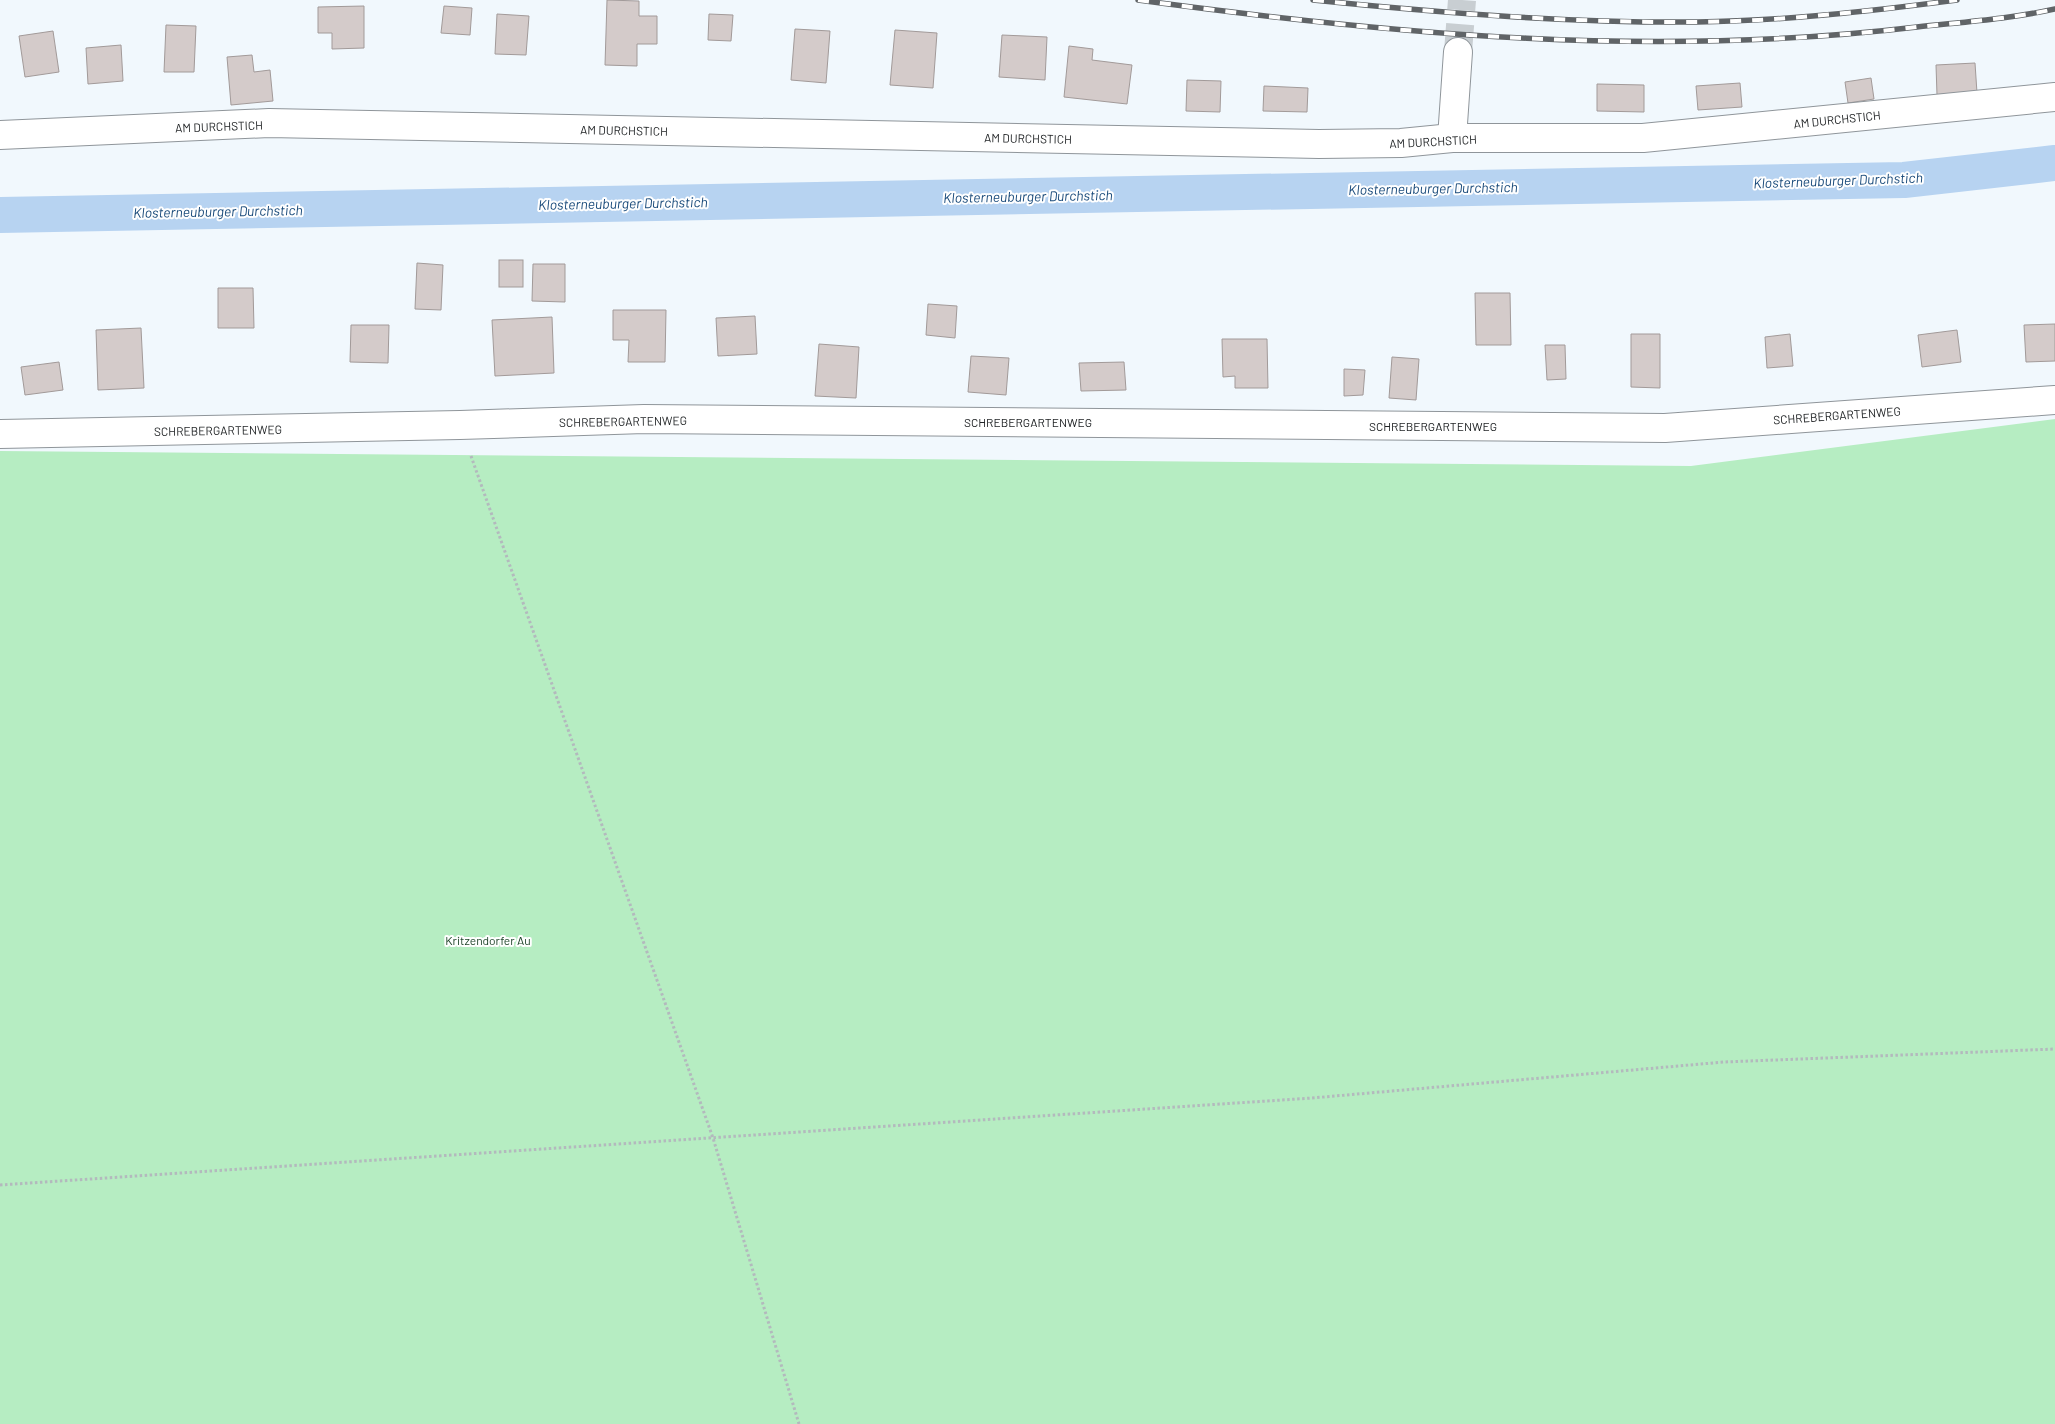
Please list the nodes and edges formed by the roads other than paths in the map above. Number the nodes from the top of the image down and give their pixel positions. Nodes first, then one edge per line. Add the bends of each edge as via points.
1 (1458, 52) tunnel mouth
2 (2055, 97) edge
3 (0, 135) edge
4 (1452, 138) junction
5 (2055, 400) edge
6 (0, 434) edge

1 - 4 street
2 - 4 street, AM DURCHSTICH via 1643,138
3 - 4 street, AM DURCHSTICH via 269,123 1318,144 1401,143
5 - 6 street, SCHREBERGARTENWEG via 1665,428 644,419

